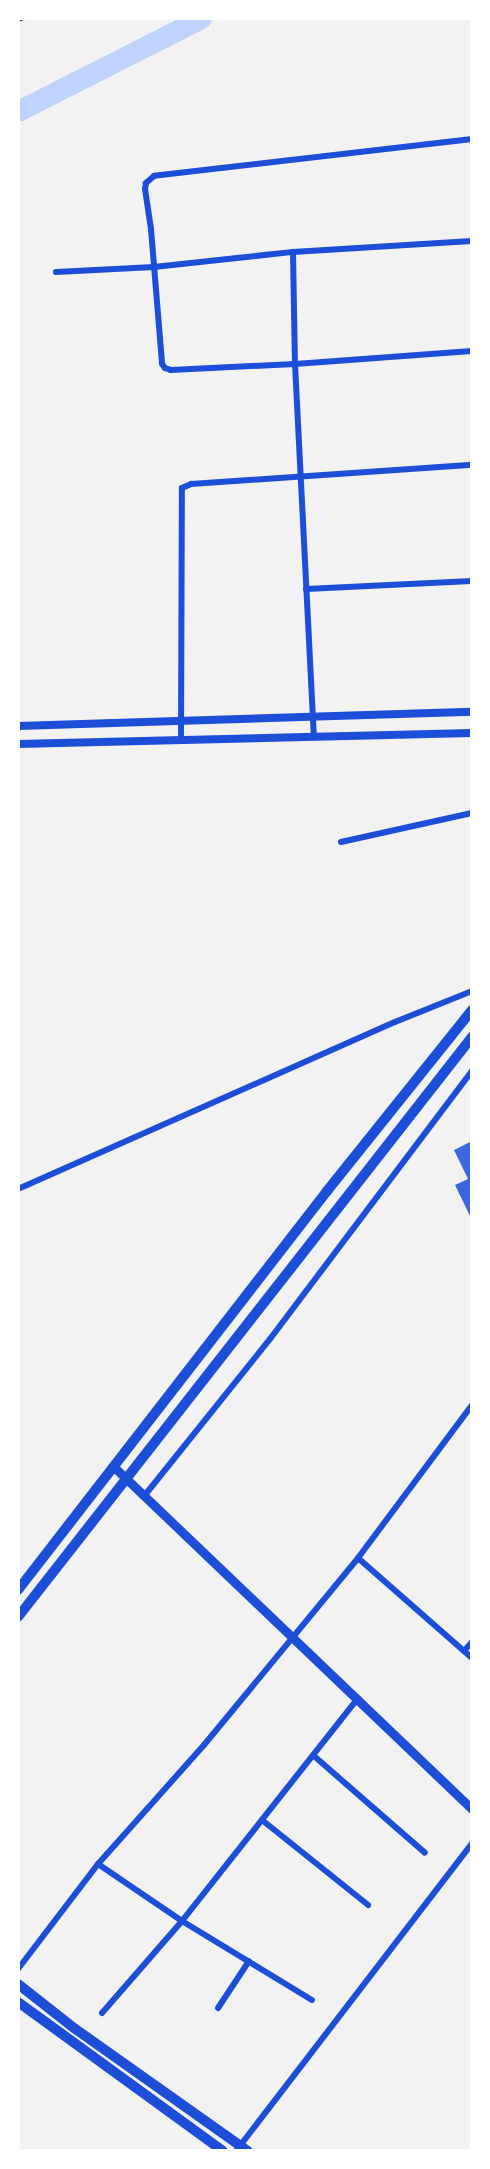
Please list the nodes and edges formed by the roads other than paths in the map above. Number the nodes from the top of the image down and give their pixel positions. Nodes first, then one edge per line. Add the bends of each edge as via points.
1 (472, 139) edge
2 (472, 241) edge
3 (293, 252) junction
4 (154, 267) junction
5 (56, 272) dead end
6 (472, 351) edge
7 (295, 364) junction
8 (472, 465) edge
9 (301, 478) junction
10 (472, 580) edge
11 (306, 589) junction
12 (472, 712) edge
13 (311, 716) junction
14 (180, 721) junction
15 (18, 726) edge
16 (472, 733) edge
17 (314, 737) junction
18 (181, 740) junction
19 (18, 744) edge
20 (472, 813) edge
21 (341, 842) dead end
22 (472, 991) edge
23 (472, 1010) edge
24 (472, 1037) edge
25 (472, 1071) edge
26 (18, 1189) edge
27 (200, 1354) junction
28 (215, 1366) junction
29 (472, 1405) edge
30 (114, 1467) junction
31 (127, 1478) junction
32 (145, 1495) junction
33 (358, 1558) junction
34 (18, 1590) edge
35 (18, 1617) edge
36 (291, 1636) junction
37 (472, 1642) edge
38 (464, 1651) junction
39 (472, 1658) edge
40 (358, 1698) junction
41 (314, 1756) junction
42 (472, 1809) edge
43 (262, 1820) junction
44 (472, 1843) edge
45 (425, 1853) dead end
46 (98, 1864) junction
47 (368, 1905) dead end
48 (182, 1920) junction
49 (249, 1961) junction
50 (18, 1969) edge
51 (18, 1983) edge
52 (312, 2000) dead end
53 (18, 2002) edge
54 (218, 2008) dead end
55 (102, 2013) dead end
56 (241, 2149) edge
57 (223, 2151) edge

1 - 4 street via 154,176 145,189
2 - 3 street
3 - 4 street
3 - 7 street
4 - 5 street
4 - 7 street via 165,368
6 - 7 street
7 - 9 street
8 - 9 street
9 - 11 street
9 - 14 street via 191,484 182,488
10 - 11 street
11 - 13 street
12 - 13 street
13 - 14 street
13 - 17 street
14 - 15 street
14 - 18 street
16 - 17 street
17 - 18 street
18 - 19 street
20 - 21 street
22 - 26 street
23 - 27 main road
24 - 28 main road
25 - 32 street via 270,1339
27 - 28 main road
27 - 30 main road
28 - 31 main road
29 - 33 street
30 - 31 main road
30 - 34 main road
31 - 32 main road
31 - 35 main road
32 - 36 main road
33 - 36 street
33 - 38 street
36 - 40 main road
36 - 46 street via 204,1745
37 - 38 street
38 - 39 street
40 - 41 street
40 - 42 main road
41 - 43 street
41 - 45 street
43 - 47 street
43 - 48 street
44 - 56 street
46 - 48 street
46 - 50 street
48 - 49 street
48 - 55 street
49 - 52 street
49 - 54 street
51 - 56 main road
53 - 57 main road

